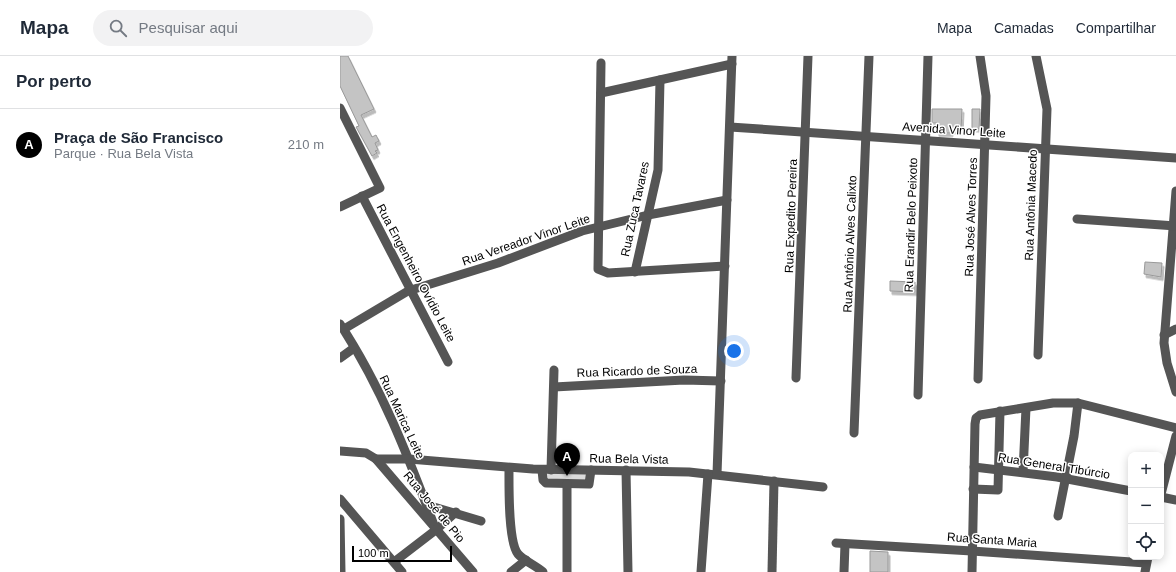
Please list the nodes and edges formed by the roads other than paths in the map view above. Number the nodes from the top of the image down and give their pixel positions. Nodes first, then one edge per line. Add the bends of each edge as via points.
1 (808, 56) edge
2 (869, 56) edge
3 (928, 56) edge
4 (980, 56) edge
5 (1036, 56) edge
6 (732, 60) edge
7 (601, 64) dead end
8 (660, 80) junction
9 (600, 93) junction
10 (340, 108) edge
11 (730, 127) junction
12 (806, 132) junction
13 (866, 136) junction
14 (926, 140) junction
15 (985, 144) junction
16 (1045, 148) junction
17 (1176, 158) edge
18 (1176, 191) edge
19 (362, 196) junction
20 (727, 200) junction
21 (340, 206) edge
22 (647, 216) junction
23 (1077, 219) dead end
24 (1175, 226) edge
25 (600, 227) junction
26 (725, 266) junction
27 (635, 272) junction
28 (412, 290) junction
29 (342, 326) edge
30 (1176, 329) edge
31 (1164, 335) junction
32 (354, 348) junction
33 (1038, 355) dead end
34 (340, 358) edge
35 (448, 362) dead end
36 (554, 370) dead end
37 (796, 378) dead end
38 (978, 379) dead end
39 (721, 381) junction
40 (554, 386) junction
41 (1176, 392) edge
42 (918, 395) dead end
43 (1078, 403) junction
44 (1026, 408) junction
45 (1000, 411) junction
46 (1176, 428) edge
47 (854, 433) dead end
48 (1176, 436) edge
49 (340, 451) edge
50 (376, 459) junction
51 (409, 459) junction
52 (974, 467) junction
53 (509, 468) junction
54 (999, 469) junction
55 (547, 470) junction
56 (591, 470) junction
57 (626, 470) junction
58 (1023, 472) junction
59 (712, 474) junction
60 (1066, 478) junction
61 (774, 481) junction
62 (567, 484) junction
63 (822, 487) dead end
64 (973, 488) junction
65 (1163, 488) edge
66 (1128, 490) edge
67 (1164, 498) edge
68 (340, 499) edge
69 (1176, 500) edge
70 (427, 505) junction
71 (456, 512) junction
72 (1058, 516) dead end
73 (340, 519) edge
74 (481, 521) dead end
75 (436, 527) junction
76 (341, 549) edge
77 (972, 551) junction
78 (526, 560) junction
79 (394, 562) junction
80 (1146, 564) edge
81 (341, 572) edge
82 (402, 572) edge
83 (473, 572) edge
84 (511, 572) edge
85 (543, 572) edge
86 (567, 572) edge
87 (628, 572) edge
88 (700, 572) edge
89 (772, 572) edge
90 (844, 572) edge
91 (972, 572) edge

1 - 12 street, Rua Expedito Pereira
2 - 13 street, Rua Antônio Alves Calixto
3 - 14 street, Rua Erandir Belo Peixoto
4 - 15 street, Rua José Alves Torres via 986,96
5 - 16 street, Rua Antônia Macedo via 1047,109
6 - 8 street
6 - 11 street
7 - 9 street
8 - 9 street
8 - 22 street, Rua Zuca Tavares via 658,170
9 - 25 street
10 - 19 street via 380,188
11 - 12 street, Avenida Vinor Leite
11 - 20 street
12 - 13 street, Avenida Vinor Leite
12 - 37 street, Rua Expedito Pereira
13 - 14 street, Avenida Vinor Leite
13 - 47 street, Rua Antônio Alves Calixto
14 - 15 street, Avenida Vinor Leite
14 - 42 street, Rua Erandir Belo Peixoto
15 - 16 street, Avenida Vinor Leite
15 - 38 street, Rua José Alves Torres
16 - 17 street, Avenida Vinor Leite
16 - 33 street, Rua Antônia Macedo
18 - 24 street
19 - 21 street
19 - 28 street, Rua Engenheiro Ovídio Leite
20 - 22 street, Rua Vereador Vinor Leite
20 - 26 street
22 - 25 street, Rua Vereador Vinor Leite
22 - 27 street, Rua Zuca Tavares
23 - 24 street
24 - 31 street
25 - 27 street via 597,266 602,272
25 - 28 street, Rua Vereador Vinor Leite
26 - 27 street
26 - 39 street
28 - 29 street, Rua Vereador Vinor Leite
28 - 35 street, Rua Engenheiro Ovídio Leite
29 - 32 street, Rua Marica Leite
30 - 31 street
31 - 41 street via 1164,347
32 - 34 street
32 - 51 street, Rua Marica Leite via 385,406
36 - 40 street
39 - 40 street, Rua Ricardo de Souza via 684,380
39 - 59 street
40 - 55 street
43 - 44 street via 1053,403
43 - 46 street
43 - 60 street
44 - 45 street
44 - 58 street
45 - 52 street via 980,415 976,420
45 - 54 street
48 - 65 street
49 - 50 street, Rua Bela Vista via 366,453
50 - 51 street, Rua Bela Vista
50 - 75 street, Rua José de Pio
51 - 53 street, Rua Bela Vista
51 - 70 street, Rua Marica Leite
52 - 54 street, Rua General Tibúrcio
52 - 64 street
53 - 55 street, Rua Bela Vista
53 - 78 street via 514,543 517,552
54 - 58 street, Rua General Tibúrcio
54 - 64 street via 998,490
55 - 56 street, Rua Bela Vista
55 - 62 street via 543,480 545,483
56 - 57 street, Rua Bela Vista
56 - 62 street via 589,484
57 - 59 street, Rua Bela Vista
57 - 87 street
58 - 60 street, Rua General Tibúrcio
59 - 61 street, Rua Bela Vista
59 - 88 street
60 - 66 street, Rua General Tibúrcio
60 - 72 street
61 - 63 street, Rua Bela Vista
61 - 89 street
62 - 86 street
64 - 77 street
67 - 69 street
68 - 79 street
70 - 71 street
70 - 75 street, Rua Marica Leite
71 - 74 street
71 - 75 street
73 - 76 street
75 - 79 street
75 - 83 street, Rua José de Pio
76 - 81 street
77 - 80 street, Rua Santa Maria
77 - 90 street, Rua Santa Maria via 840,544
77 - 91 street
78 - 84 street
78 - 85 street
79 - 82 street

